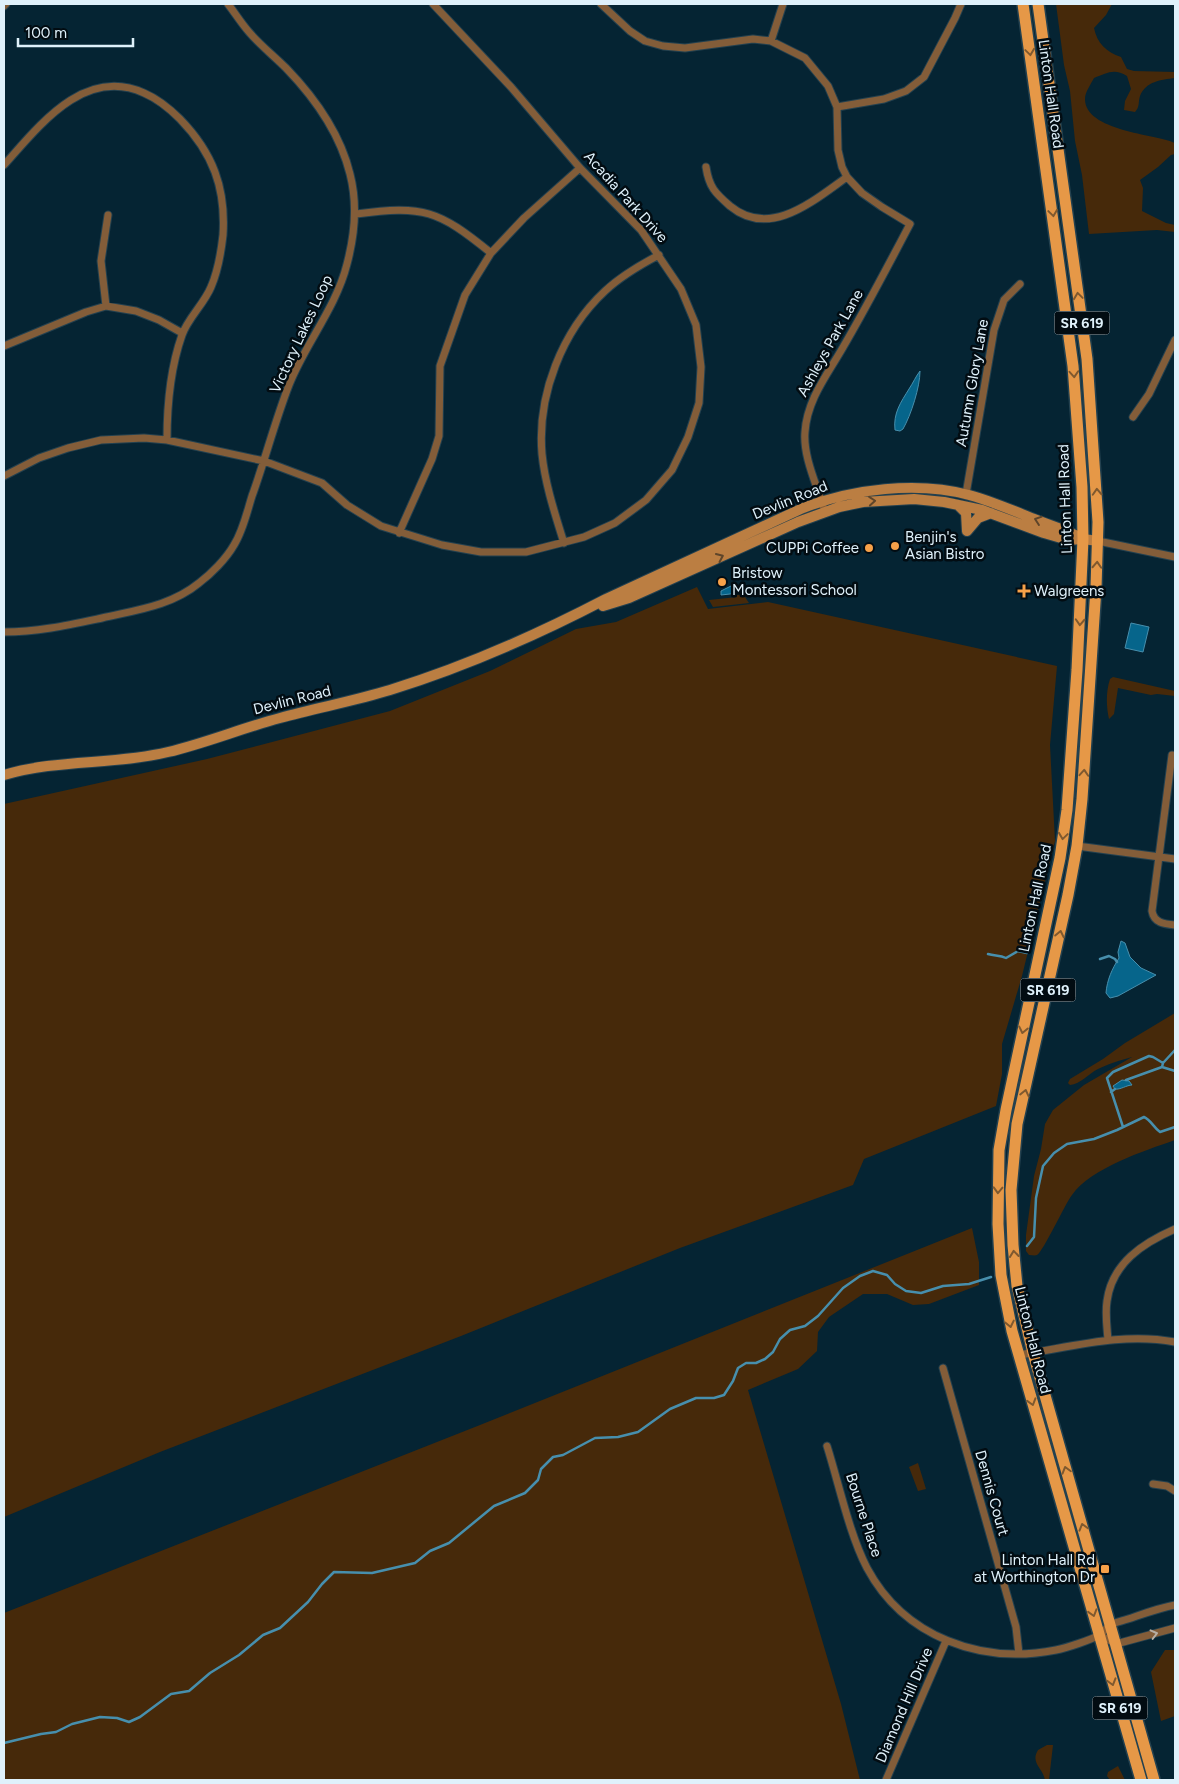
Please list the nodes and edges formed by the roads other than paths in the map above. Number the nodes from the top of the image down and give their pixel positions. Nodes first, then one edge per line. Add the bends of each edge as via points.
1 (228, 4) edge
2 (433, 4) edge
3 (601, 4) edge
4 (783, 4) edge
5 (961, 4) edge
6 (1023, 4) edge
7 (1038, 4) edge
8 (771, 40) junction
9 (837, 107) junction
10 (4, 165) edge
11 (706, 167) dead end
12 (580, 168) junction
13 (848, 178) junction
14 (356, 214) junction
15 (108, 215) dead end
16 (491, 253) junction
17 (659, 255) junction
18 (1020, 284) dead end
19 (106, 306) junction
20 (182, 333) junction
21 (1175, 340) edge
22 (4, 346) edge
23 (1133, 417) dead end
24 (168, 440) junction
25 (264, 461) junction
26 (4, 476) edge
27 (966, 494) junction
28 (957, 504) junction
29 (823, 506) junction
30 (990, 513) junction
31 (398, 532) junction
32 (1083, 538) junction
33 (1098, 541) junction
34 (564, 543) junction
35 (1175, 557) edge
36 (4, 632) edge
37 (1172, 755) dead end
38 (4, 775) edge
39 (1077, 846) junction
40 (1160, 857) junction
41 (1175, 859) edge
42 (1175, 926) edge
43 (1175, 1229) edge
44 (1108, 1340) junction
45 (1175, 1342) edge
46 (1033, 1353) junction
47 (1019, 1355) junction
48 (943, 1368) dead end
49 (827, 1446) dead end
50 (1153, 1484) dead end
51 (1175, 1492) edge
52 (1175, 1605) edge
53 (1110, 1625) junction
54 (1175, 1628) edge
55 (1099, 1635) junction
56 (946, 1641) junction
57 (1116, 1644) junction
58 (1019, 1654) junction
59 (886, 1780) edge
60 (1141, 1780) edge
61 (1154, 1780) edge

1 - 14 street, Victory Lakes Loop via 248,32 286,68 328,120 351,176
2 - 12 street, Acadia Park Drive
3 - 8 street via 637,36 663,46 685,48 753,39
4 - 8 street
5 - 9 street via 924,77 906,91 884,99
6 -> 32 main road, Linton Hall Road / SR 619 via 1073,366
33 -> 7 main road, Linton Hall Road / SR 619 via 1087,359
8 - 9 street via 805,58 828,86
9 - 13 street via 838,150
10 - 20 street via 41,123 63,103 83,93 109,86 135,89 156,98 172,111 203,146 221,189 224,214 219,264 211,288
11 - 13 street via 709,182 717,196 755,218 776,219 788,215
12 - 16 street via 524,218
12 - 17 street, Acadia Park Drive via 641,230
13 - 29 street, Ashleys Park Lane via 862,193 910,224 819,385 811,405 804,433
14 - 16 street via 385,210 432,213 449,221
14 - 25 street, Victory Lakes Loop via 347,266 334,299 290,384
15 - 19 street via 101,261
16 - 31 street via 465,295 449,338 440,366 439,436 432,459
17 - 34 street via 632,270 599,297 562,350 550,380 543,414 542,453
17 - 34 street, Acadia Park Drive via 681,289 696,325 701,366 699,403 688,437 672,470 646,500 615,523 584,538
18 - 27 street, Autumn Glory Lane via 1004,300 997,318
19 - 20 street via 136,311
19 - 22 street
20 - 24 street via 167,404
21 - 23 street via 1149,394
24 - 25 street, Acadia Park Drive
24 - 26 street, Acadia Park Drive via 101,440 39,458
25 - 31 street, Acadia Park Drive via 322,482 364,517
25 - 36 street, Victory Lakes Loop via 234,545 198,584 170,601 140,611 58,628
27 - 29 main road, Devlin Road via 894,489 857,492
32 -> 27 main road, Devlin Road
29 -> 28 main road, Devlin Road via 914,499
28 - 30 main road, Devlin Road
28 - 30 main road via 966,513 968,531 978,518
29 - 38 main road, Devlin Road via 629,598 578,614 434,676 168,752 43,766
30 - 32 main road, Devlin Road via 1059,538
31 - 34 street, Acadia Park Drive via 480,552 526,552
32 - 33 main road, Devlin Road
32 -> 47 main road, Linton Hall Road / SR 619 via 1067,810 1060,858 999,1150 999,1251 1008,1312
33 - 35 street
39 -> 33 main road, Linton Hall Road / SR 619
37 - 40 street
39 - 40 street
46 -> 39 main road, Linton Hall Road / SR 619 via 1017,1286 1011,1190 1017,1124
40 - 41 street
40 - 42 street via 1153,915 1159,922
43 - 44 street via 1138,1250 1121,1266 1107,1301
44 - 45 street via 1145,1338
44 - 46 street
46 - 47 street
53 -> 46 main road, Linton Hall Road / SR 619
47 -> 55 main road, Linton Hall Road / SR 619
48 - 58 street, Dennis Court via 1016,1627
49 - 56 street, Bourne Place via 851,1530 871,1574 886,1596 906,1616
50 - 51 street via 1168,1486
52 - 53 street
53 - 55 street
53 - 57 main road, Linton Hall Road / SR 619
57 -> 54 street
55 - 57 street
55 - 58 street, Bourne Place via 1058,1649
55 -> 60 main road, Linton Hall Road / SR 619
56 - 58 street, Bourne Place via 983,1652
56 - 59 street, Diamond Hill Drive
57 - 61 main road, Linton Hall Road / SR 619

